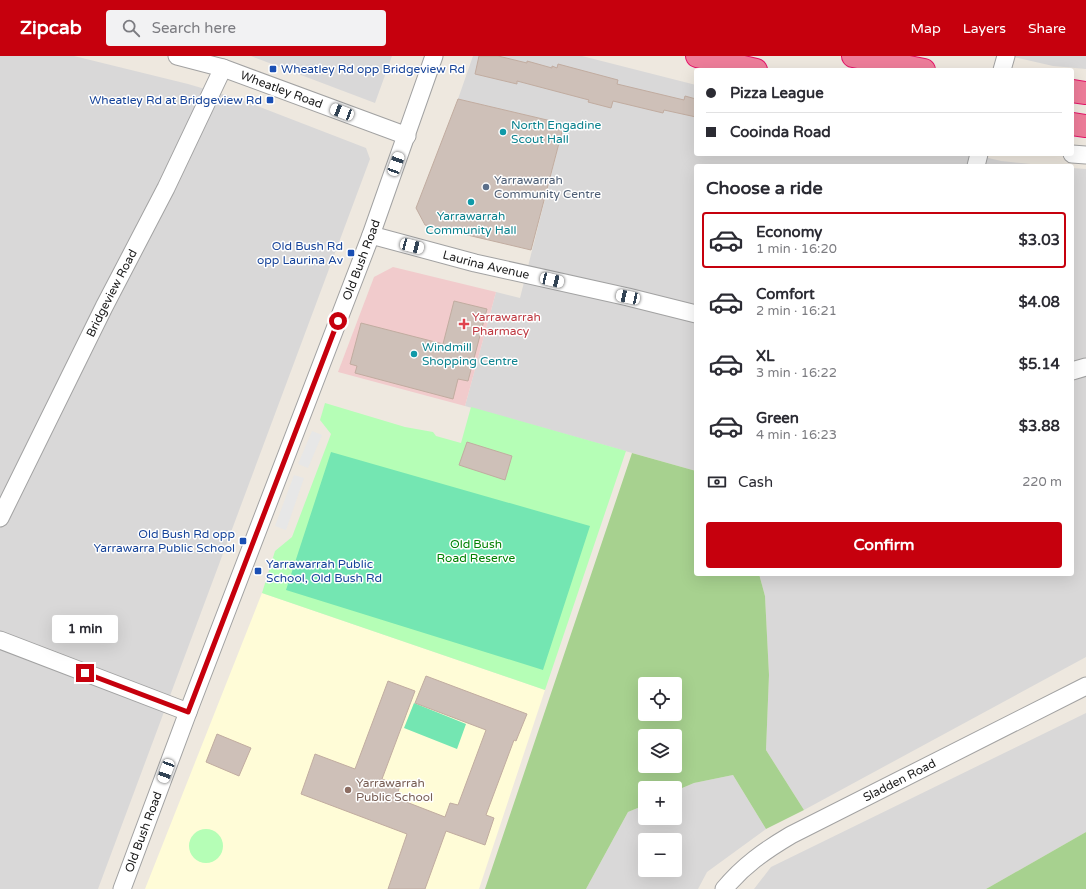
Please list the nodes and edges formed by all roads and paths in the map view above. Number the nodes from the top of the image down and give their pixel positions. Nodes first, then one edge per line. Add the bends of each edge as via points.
1 (177, 56) edge
2 (434, 56) edge
3 (697, 56) edge
4 (853, 56) edge
5 (1006, 56) edge
6 (223, 68) junction
7 (748, 68) edge
8 (914, 68) edge
9 (1003, 68) edge
10 (1074, 91) edge
11 (1086, 93) edge
12 (1074, 124) edge
13 (1086, 126) edge
14 (407, 136) junction
15 (1074, 154) edge
16 (1086, 155) edge
17 (371, 235) junction
18 (694, 314) edge
19 (1086, 367) edge
20 (1074, 370) edge
21 (0, 518) edge
22 (0, 640) edge
23 (1086, 686) edge
24 (188, 712) junction
25 (122, 889) edge
26 (724, 889) edge

1 - 6 street, Wheatley Road
2 - 14 street, Old Bush Road
3 - 7 highway
4 - 8 highway
5 - 9 street
6 - 14 street, Wheatley Road
6 - 21 street, Bridgeview Road via 166,188
10 - 11 highway
12 - 13 highway
14 - 17 street, Old Bush Road
15 - 16 street
17 - 18 street, Laurina Avenue via 475,263
17 - 24 street, Old Bush Road
19 - 20 street
22 - 24 street
23 - 26 street, Sladden Road via 791,835 764,851 737,873
24 - 25 street, Old Bush Road

